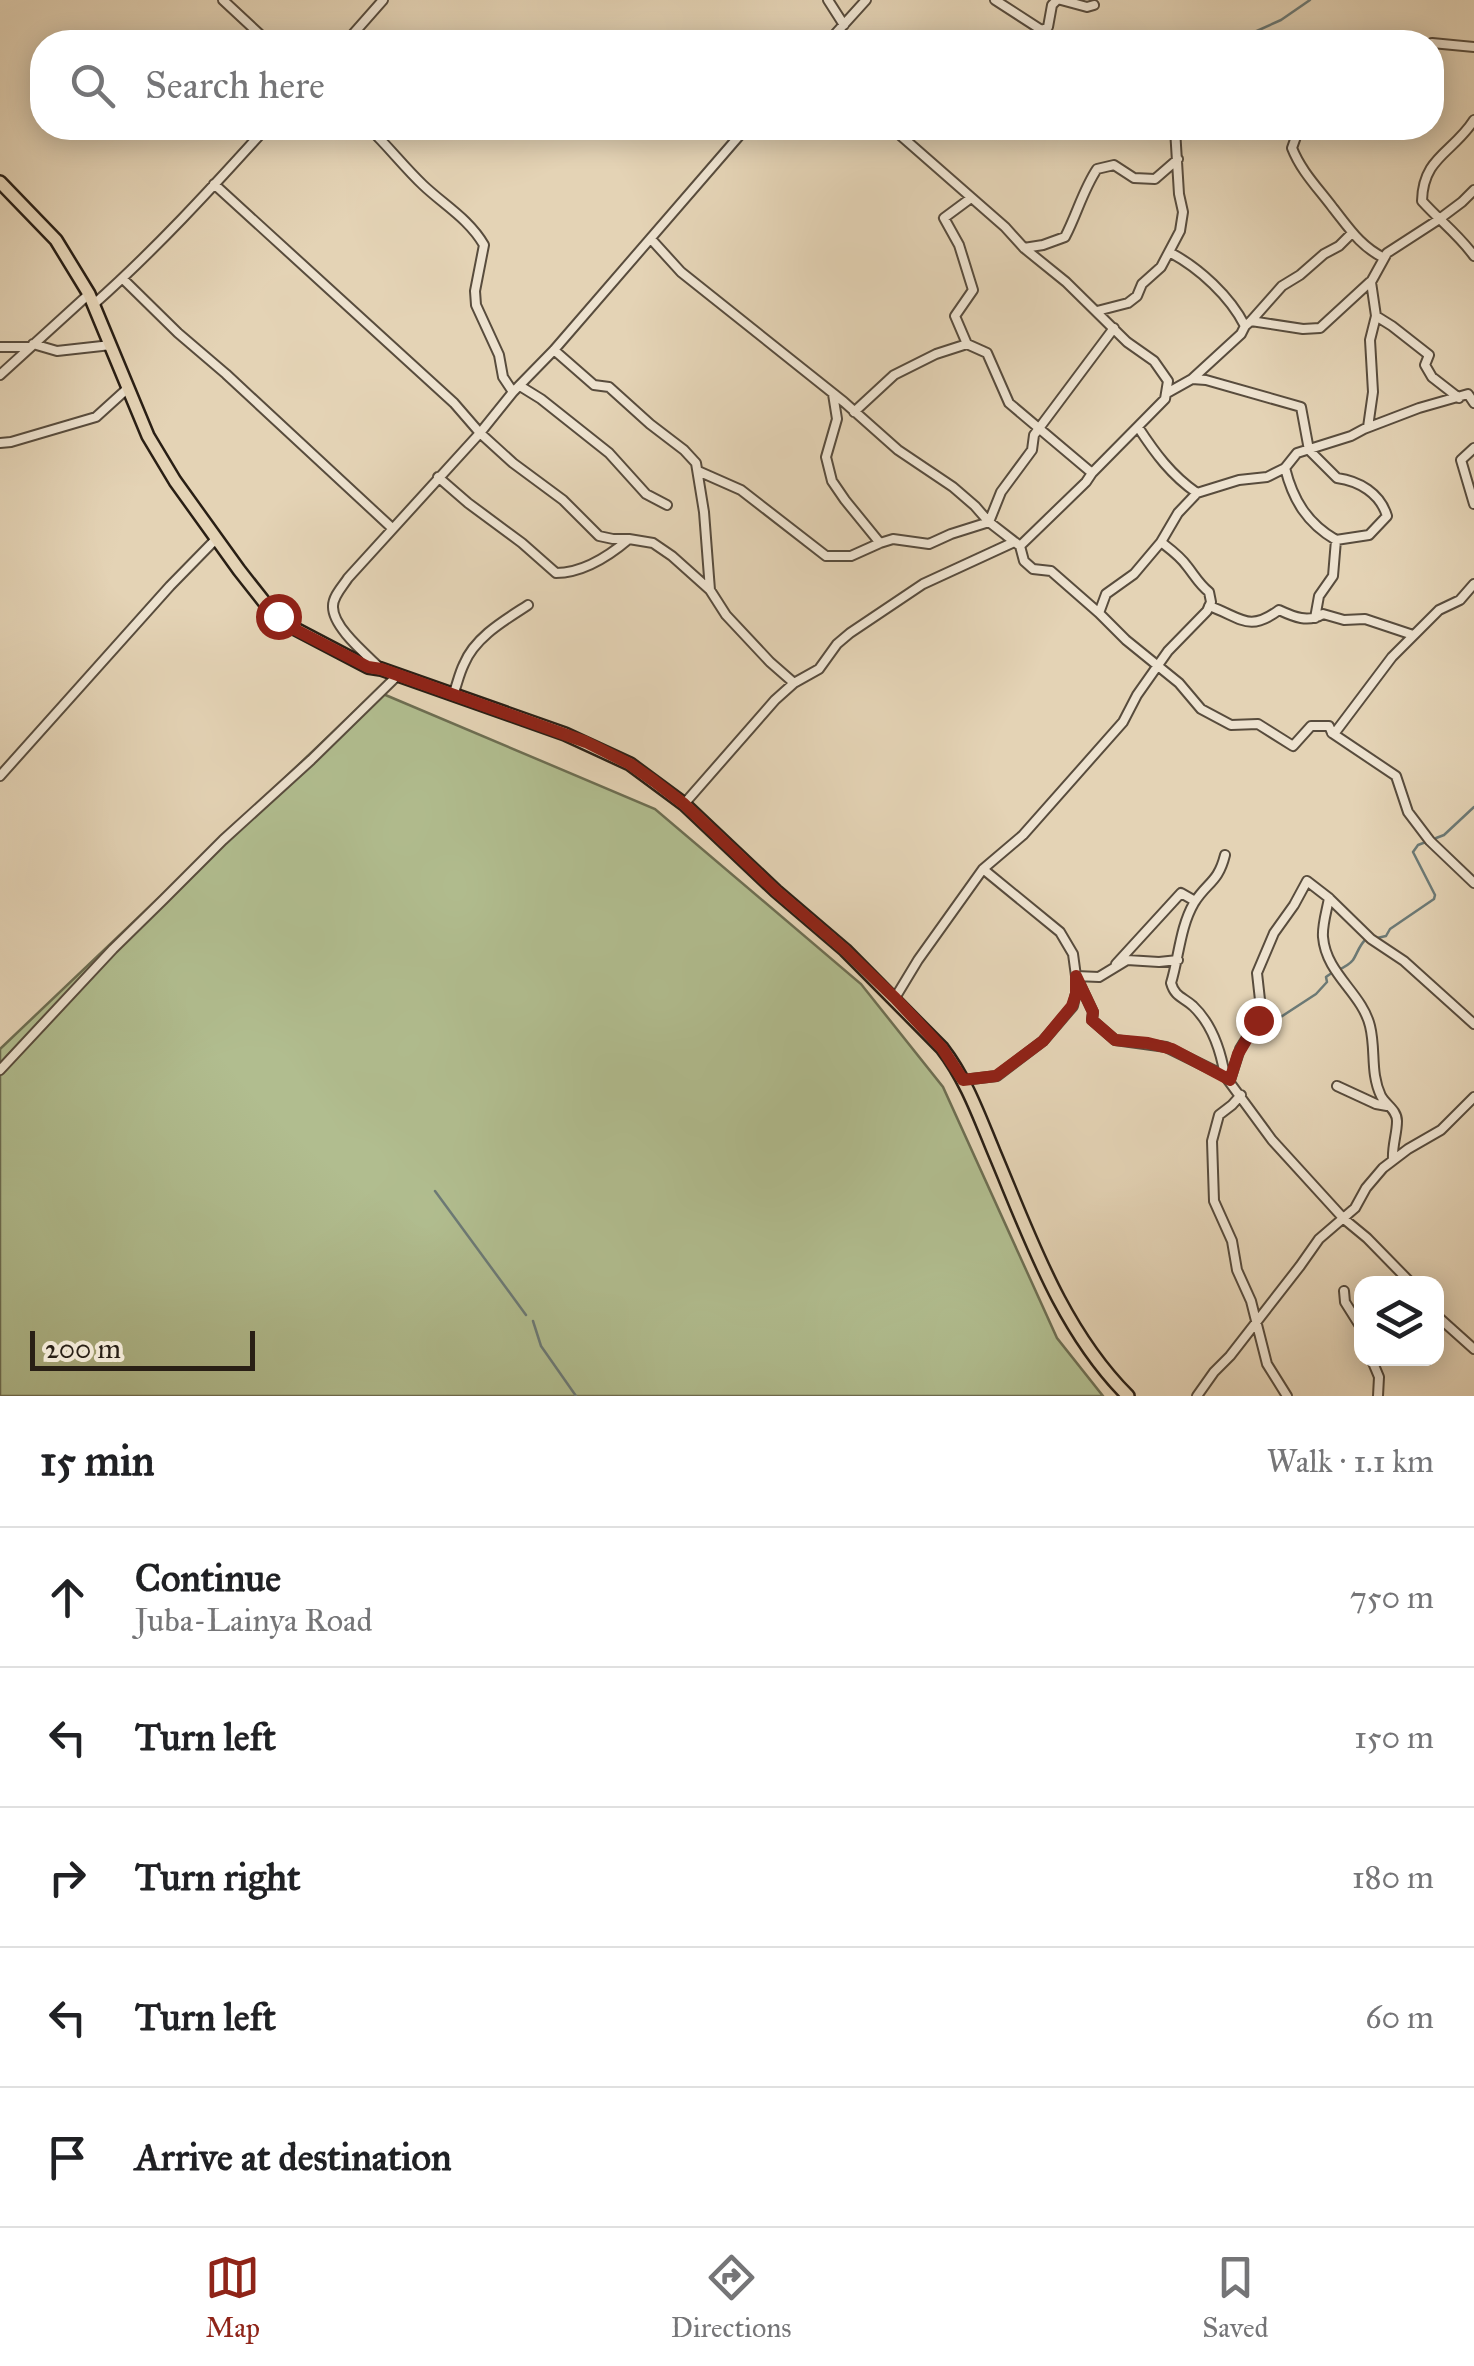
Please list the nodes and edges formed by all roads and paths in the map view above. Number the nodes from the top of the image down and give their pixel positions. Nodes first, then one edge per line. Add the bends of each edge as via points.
1 (223, 0) edge
2 (383, 0) edge
3 (828, 0) edge
4 (866, 0) edge
5 (996, 0) edge
6 (1059, 0) edge
7 (1094, 6) dead end
8 (844, 25) junction
9 (255, 30) edge
10 (358, 30) edge
11 (839, 30) edge
12 (1039, 30) edge
13 (1042, 30) edge
14 (1444, 44) edge
15 (1474, 47) edge
16 (1474, 120) edge
17 (255, 140) edge
18 (380, 140) edge
19 (736, 140) edge
20 (906, 140) edge
21 (1176, 140) edge
22 (1296, 140) edge
23 (1178, 159) junction
24 (0, 182) edge
25 (214, 184) junction
26 (1474, 190) edge
27 (971, 198) junction
28 (1438, 220) junction
29 (1351, 234) junction
30 (651, 239) junction
31 (1024, 248) junction
32 (1170, 252) junction
33 (1474, 256) edge
34 (1384, 258) junction
35 (123, 279) junction
36 (1370, 282) junction
37 (91, 300) junction
38 (1097, 312) junction
39 (1376, 316) junction
40 (1248, 324) junction
41 (1114, 328) junction
42 (968, 344) junction
43 (31, 345) junction
44 (111, 345) junction
45 (0, 346) edge
46 (554, 350) junction
47 (0, 376) edge
48 (1192, 378) junction
49 (128, 388) junction
50 (517, 389) junction
51 (1167, 393) junction
52 (1467, 393) edge
53 (833, 394) junction
54 (1474, 403) edge
55 (854, 412) junction
56 (1138, 427) junction
57 (1368, 427) junction
58 (1039, 428) junction
59 (480, 433) junction
60 (0, 443) edge
61 (1474, 448) edge
62 (1309, 450) junction
63 (1284, 468) junction
64 (698, 472) junction
65 (1092, 472) junction
66 (438, 477) junction
67 (1197, 493) junction
68 (666, 504) dead end
69 (1474, 504) edge
70 (989, 522) junction
71 (392, 528) junction
72 (629, 538) junction
73 (216, 539) junction
74 (1336, 540) junction
75 (1161, 542) junction
76 (880, 543) junction
77 (1016, 544) junction
78 (1474, 584) edge
79 (710, 590) junction
80 (528, 604) dead end
81 (1209, 606) junction
82 (1099, 614) junction
83 (1316, 618) junction
84 (1413, 635) junction
85 (1158, 667) junction
86 (381, 669) junction
87 (398, 676) junction
88 (794, 683) junction
89 (454, 694) junction
90 (1332, 734) junction
91 (0, 776) edge
92 (684, 804) junction
93 (1225, 855) dead end
94 (983, 869) junction
95 (1474, 883) edge
96 (1329, 898) junction
97 (1195, 901) junction
98 (1178, 960) junction
99 (1109, 971) junction
100 (1076, 976) junction
101 (895, 998) junction
102 (1474, 1024) edge
103 (0, 1070) edge
104 (1227, 1078) junction
105 (963, 1080) junction
106 (1337, 1086) dead end
107 (1241, 1095) junction
108 (1474, 1098) edge
109 (1387, 1106) junction
110 (1393, 1160) junction
111 (1344, 1219) junction
112 (1404, 1276) edge
113 (1344, 1292) dead end
114 (1354, 1317) edge
115 (1256, 1321) junction
116 (1444, 1322) edge
117 (1474, 1349) edge
118 (1374, 1366) edge
119 (1128, 1396) edge
120 (1197, 1396) edge
121 (1287, 1396) edge
122 (1378, 1396) edge

1 - 9 street
2 - 10 street
3 - 8 street
4 - 8 street
5 - 12 street
6 - 7 street
6 - 13 street
8 - 11 street
14 - 15 street
16 - 28 street via 1430,166 1422,186 1422,200
17 - 25 street
18 - 50 street via 484,245 476,305 503,377
19 - 30 street
20 - 27 street
21 - 23 street
22 - 29 street via 1298,165
23 - 31 street via 1155,180 1134,178 1114,165 1097,169 1065,236
23 - 32 street via 1183,212
24 - 37 main road via 56,240
25 - 35 street
25 - 59 street
26 - 28 street
27 - 31 street
27 - 42 street via 944,218 972,290 955,316
28 - 33 street
28 - 34 street
29 - 34 street
29 - 40 street via 1282,286
30 - 46 street
30 - 53 street via 681,272
31 - 38 street
32 - 38 street via 1137,296
32 - 40 street
34 - 36 street
35 - 37 street
35 - 71 street
36 - 39 street
36 - 40 street via 1320,328
37 - 43 street
37 - 44 main road
38 - 41 street
39 - 52 street via 1428,356 1432,377
39 - 57 street
40 - 48 street
41 - 51 street via 1154,361 1168,381
41 - 58 street
42 - 55 street via 894,374
42 - 58 street via 988,354 1009,403
43 - 44 street via 57,351
43 - 45 street
43 - 47 street
44 - 49 main road
46 - 50 street
46 - 64 street via 684,450
48 - 51 street
48 - 62 street via 1301,407
49 - 60 street via 96,417
49 - 73 main road via 162,461
50 - 59 street
50 - 68 street via 592,438 646,494
51 - 56 street
52 - 54 street
52 - 57 street
53 - 55 street
53 - 76 street via 837,419 826,457 832,481
55 - 70 street
56 - 65 street
56 - 67 street via 1156,455
57 - 62 street
58 - 65 street
58 - 70 street
59 - 66 street
59 - 72 street via 600,536
61 - 69 street via 1460,460
62 - 63 street
62 - 74 street via 1337,478 1368,490 1387,516 1369,535
63 - 67 street
63 - 74 street via 1302,512
64 - 76 street via 741,490 826,556 852,556
64 - 79 street
65 - 77 street
66 - 71 street
66 - 72 street via 556,573 601,560
67 - 75 street
70 - 76 street via 930,544
70 - 77 street
71 - 86 street via 348,578 332,609
72 - 79 street via 654,543
73 - 86 main road via 286,624
73 - 91 street
74 - 83 street via 1333,576 1319,596
75 - 81 street via 1209,592
75 - 82 street via 1106,594
77 - 82 street via 1033,568 1051,572
77 - 88 street via 923,584 850,633 819,668
78 - 84 street
79 - 88 street via 726,616
80 - 89 street via 474,648
81 - 83 street via 1244,622 1264,622 1280,610
81 - 85 street
82 - 85 street
83 - 84 street via 1365,619
84 - 90 street
85 - 90 street via 1201,709 1231,725 1258,724 1293,746 1311,726 1329,726
85 - 94 street via 1123,722 1023,835
86 - 87 main road
87 - 89 main road
87 - 103 street via 150,912
88 - 92 street
89 - 92 main road via 603,750
90 - 95 street via 1396,776 1408,812
92 - 101 main road
93 - 97 street via 1220,874
94 - 100 street via 1060,932
94 - 101 street
96 - 102 street
96 - 104 street via 1307,881 1274,934 1257,972 1258,1020
96 - 109 street via 1323,937 1334,970 1364,1011 1373,1072
97 - 98 street
97 - 99 street via 1181,893
98 - 99 street via 1127,960
98 - 104 street via 1172,990 1206,1024
99 - 100 street
100 - 104 street via 1092,1020 1115,1040 1166,1047
100 - 105 street via 1072,1006 1043,1041 996,1076
101 - 105 main road
104 - 107 street
105 - 119 main road via 1067,1315
106 - 109 street
107 - 111 street
107 - 115 street via 1219,1115 1212,1141 1214,1201
108 - 110 street via 1441,1130
109 - 110 street via 1397,1118
110 - 111 street
111 - 112 street
111 - 115 street via 1310,1250
113 - 114 street
115 - 120 street
115 - 121 street via 1267,1364
116 - 117 street
118 - 122 street

